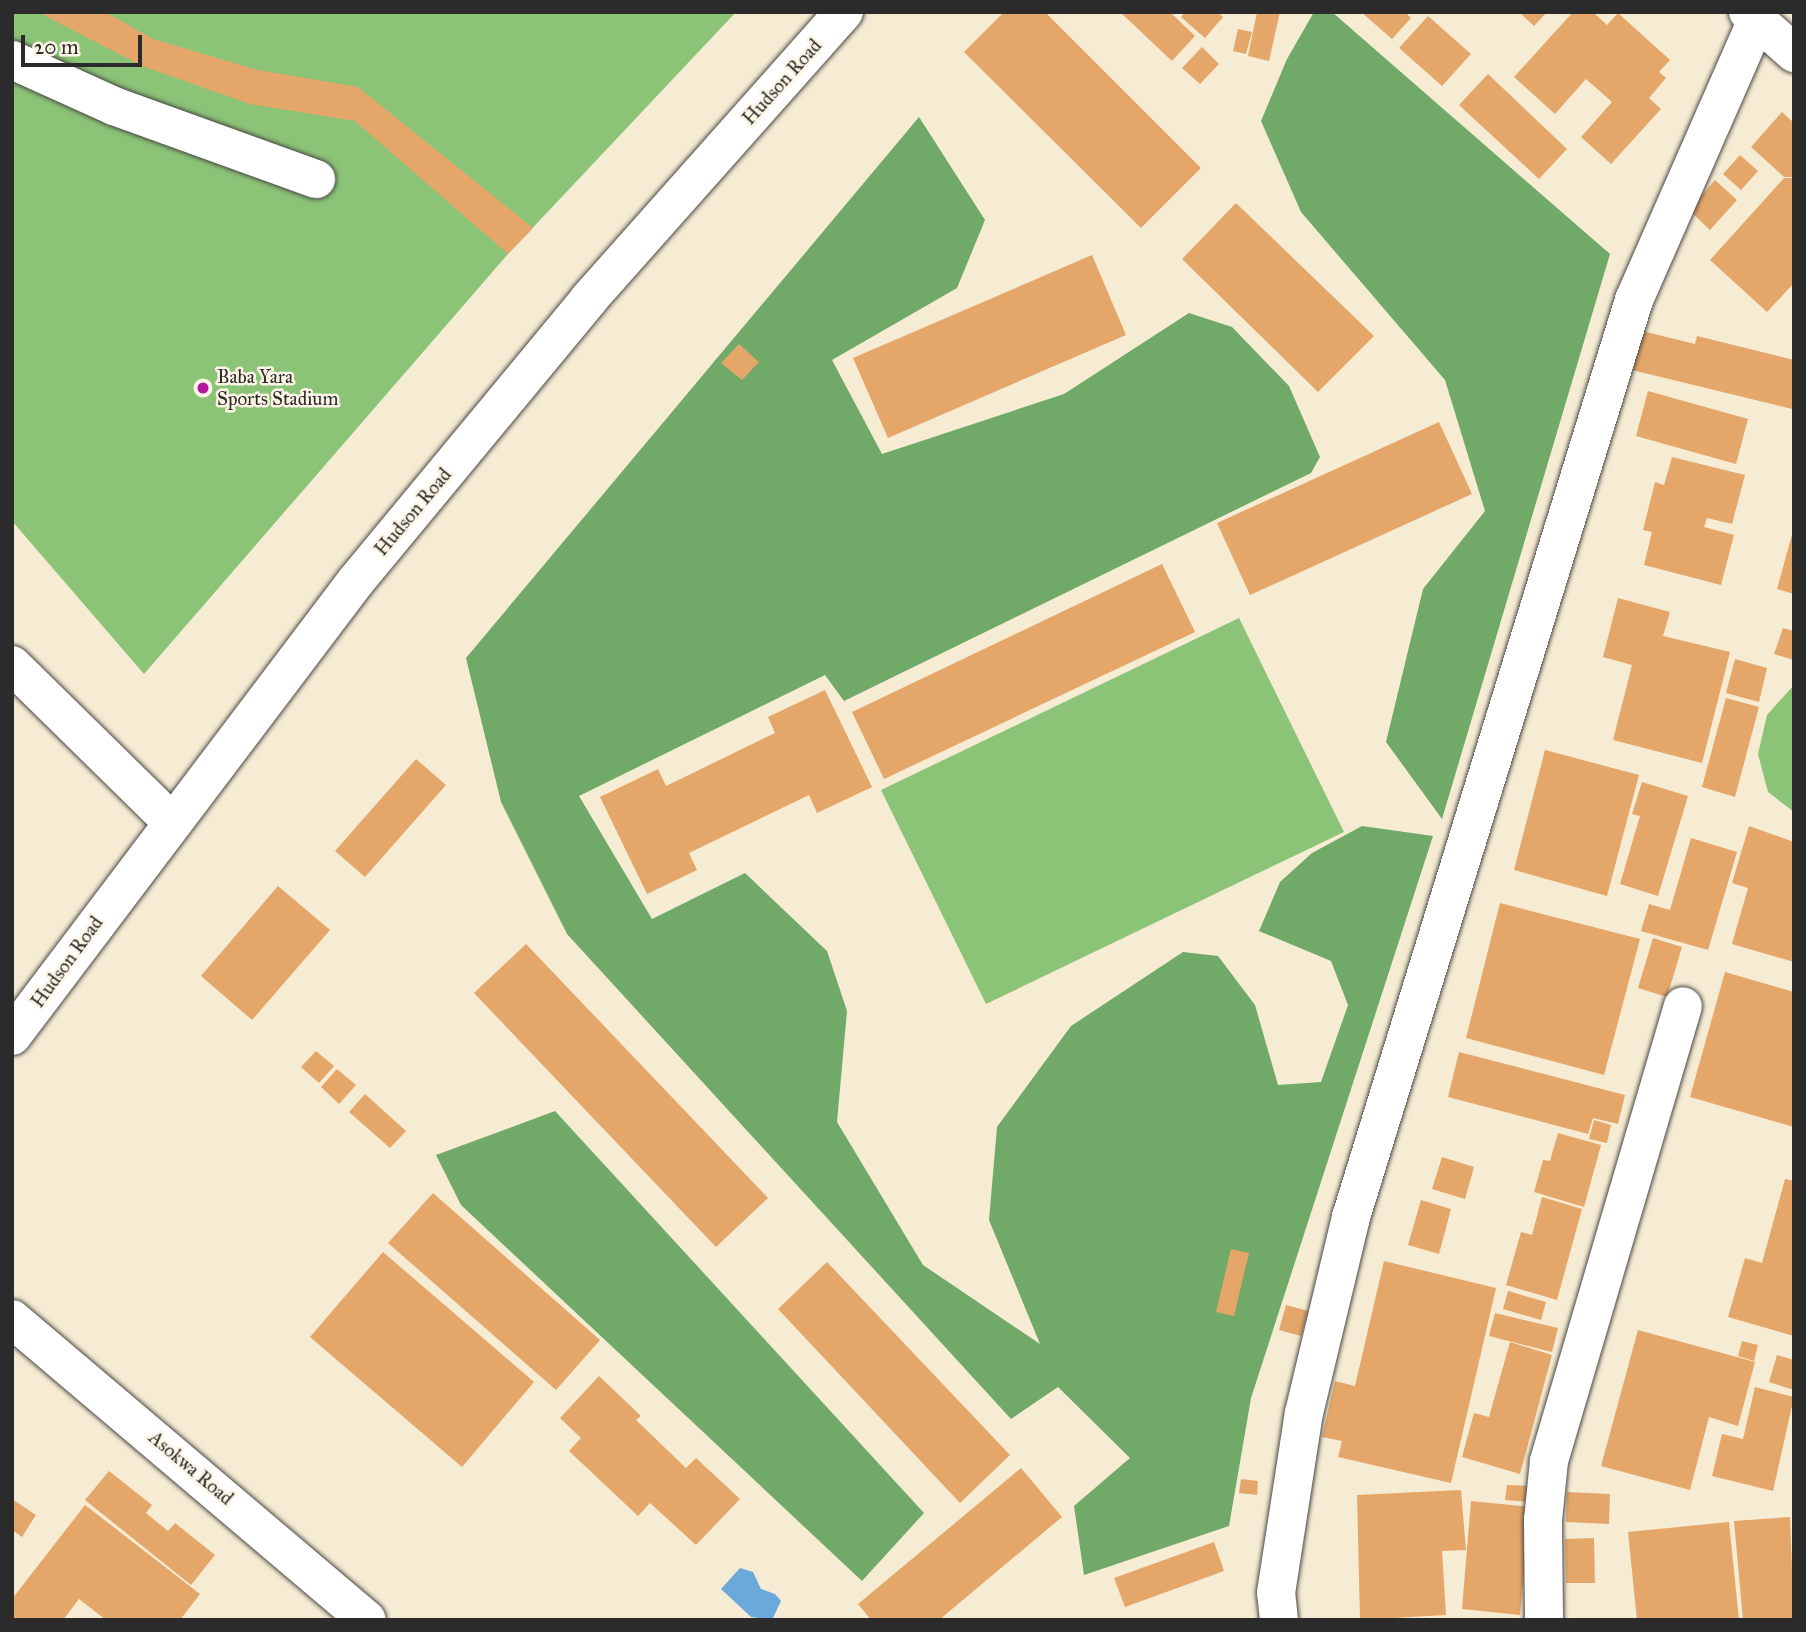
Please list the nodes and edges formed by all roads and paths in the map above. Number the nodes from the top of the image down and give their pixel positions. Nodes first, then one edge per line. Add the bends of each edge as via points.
1 (844, 12) edge
2 (1752, 16) edge
3 (1794, 53) edge
4 (12, 60) edge
5 (316, 179) dead end
6 (12, 665) edge
7 (171, 821) junction
8 (1683, 1006) dead end
9 (12, 1036) edge
10 (12, 1319) edge
11 (367, 1620) edge
12 (1279, 1620) edge
13 (1544, 1620) edge

1 - 7 street, Hudson Road via 572,320 356,581
2 - 3 street
2 - 12 street via 1634,300 1355,1204 1304,1413 1276,1593
4 - 5 street via 114,106
6 - 7 street
7 - 9 street, Hudson Road
8 - 13 street via 1549,1461 1543,1520
10 - 11 street, Asokwa Road

